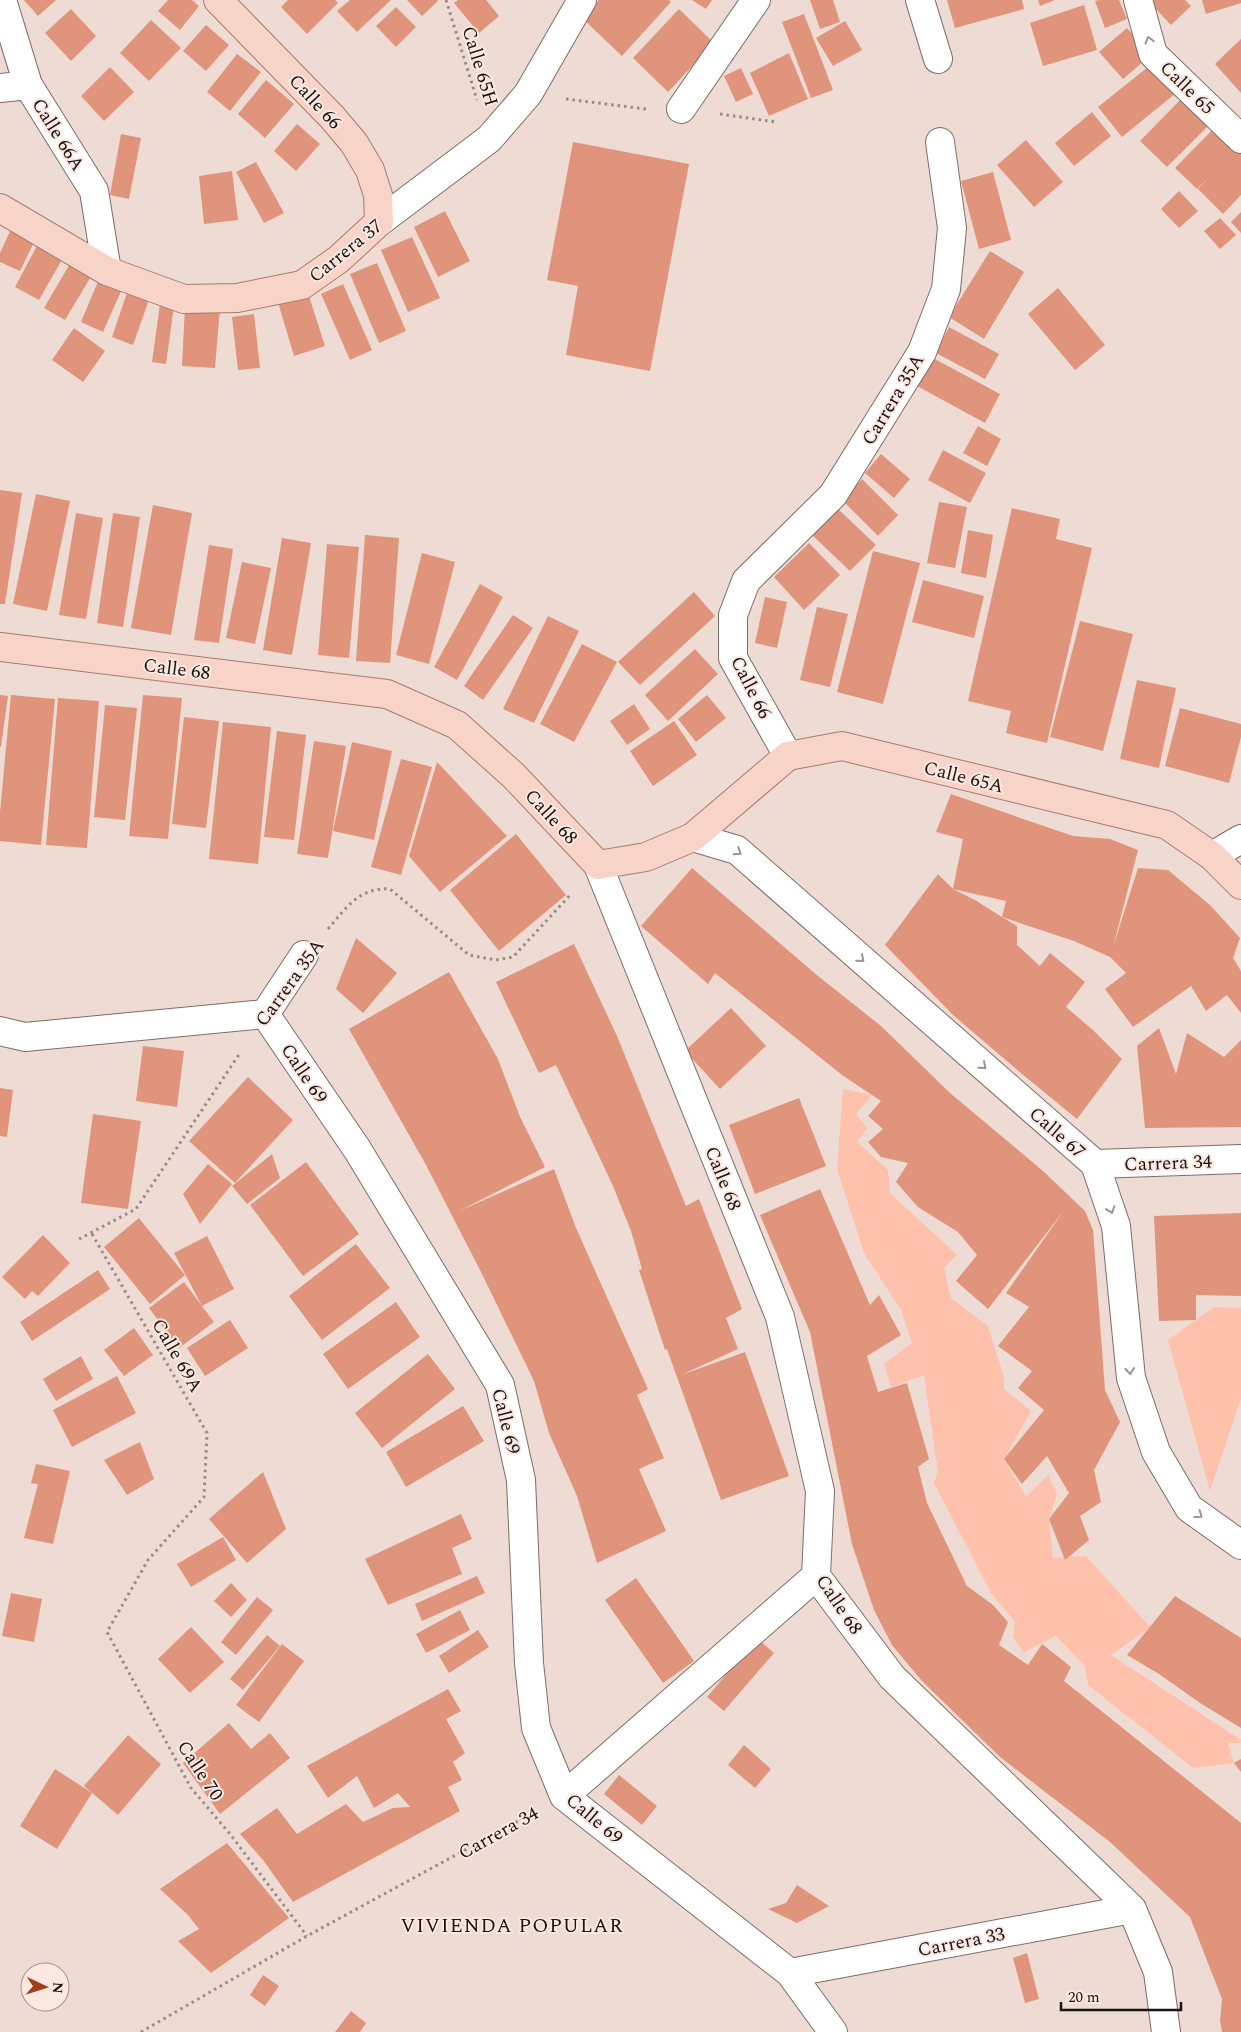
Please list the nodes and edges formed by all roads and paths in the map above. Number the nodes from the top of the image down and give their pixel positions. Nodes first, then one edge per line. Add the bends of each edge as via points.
1 (2, 0) edge
2 (218, 0) edge
3 (446, 0) edge
4 (582, 0) edge
5 (756, 0) edge
6 (920, 0) edge
7 (1138, 0) edge
8 (938, 59) dead end
9 (28, 85) junction
10 (0, 88) edge
11 (681, 109) dead end
12 (489, 139) junction
13 (1241, 139) edge
14 (940, 142) dead end
15 (0, 208) edge
16 (379, 222) junction
17 (107, 270) junction
18 (733, 614) joint
19 (0, 647) edge
20 (788, 756) junction
21 (693, 836) junction
22 (1241, 838) edge
23 (1212, 856) junction
24 (598, 865) junction
25 (1241, 885) edge
26 (304, 956) joint
27 (265, 1014) junction
28 (0, 1031) edge
29 (1241, 1159) edge
30 (1095, 1164) junction
31 (92, 1234) junction
32 (79, 1239) dead end
33 (1241, 1545) edge
34 (816, 1576) junction
35 (107, 1632) joint
36 (564, 1796) junction
37 (1132, 1909) junction
38 (307, 1936) junction
39 (790, 1973) junction
40 (140, 2032) edge
41 (833, 2032) edge
42 (1166, 2032) edge

1 - 9 street, Calle 66A
2 - 16 main road, Calle 66 via 354,143 370,170 378,195
3 - 12 path, Calle 65H
4 - 12 street, Carrera 37 via 528,94
5 - 11 street
6 - 8 street
13 -> 7 street, Calle 65 via 1153,54
9 - 10 street
9 - 17 street, Calle 66A via 94,191
12 - 16 street, Carrera 37
14 - 18 street, Carrera 35A via 952,228 946,288 922,352 833,495 746,581
15 - 17 main road, Carrera 37
16 - 17 main road, Carrera 37 via 340,259 302,286 237,298 184,299
18 - 20 street, Calle 66 via 733,658
19 - 24 main road, Calle 68 via 387,694 456,725 514,776
20 - 21 main road, Calle 65A
20 - 23 main road, Calle 65A via 842,746 1167,825
21 - 24 main road via 646,857
21 -> 30 street, Calle 67 via 737,850
22 - 23 street
23 - 25 main road, Calle 65A
24 - 26 path, Carrera 35A via 514,957 496,960 469,955 390,889 376,888 355,898
24 - 34 street, Calle 68 via 780,1317 820,1491
26 - 27 street, Carrera 35A
27 - 28 street via 25,1037
27 - 31 path, Carrera 35A via 136,1209
27 - 36 street, Calle 69 via 357,1149 500,1385 522,1480 529,1663 536,1728
29 - 30 street, Carrera 34
30 -> 33 street, Calle 67 via 1116,1226 1131,1378 1156,1452 1190,1508
31 - 32 path, Carrera 35A
31 - 35 path, Calle 69A via 207,1433 204,1498 148,1560
34 - 36 street
34 - 37 street, Calle 68 via 892,1677
35 - 38 path, Calle 70 via 191,1788
36 - 38 path, Carrera 34
36 - 39 street, Calle 69
37 - 39 street, Carrera 33
37 - 42 street, Calle 68 via 1158,1972
38 - 40 path, Carrera 34
39 - 41 street, Calle 69

